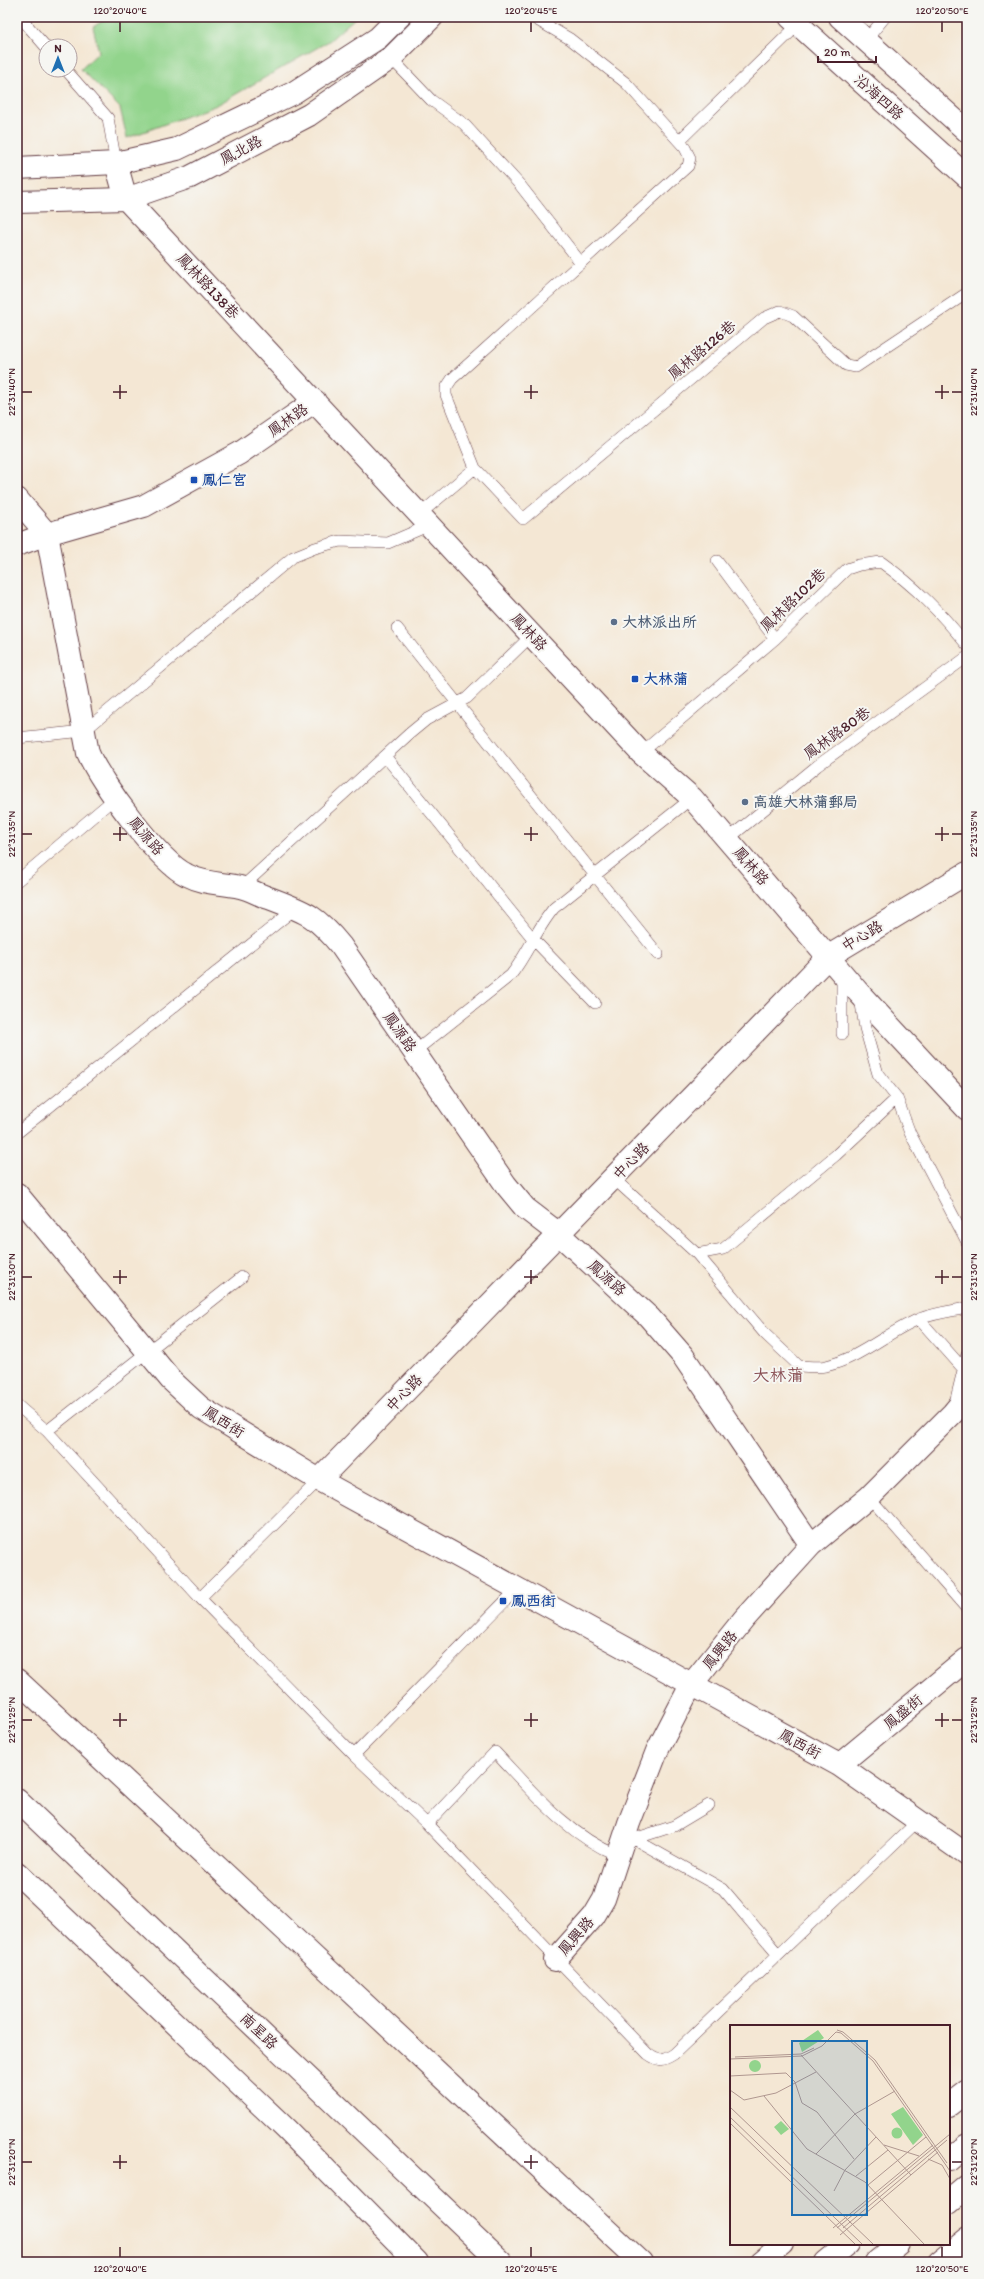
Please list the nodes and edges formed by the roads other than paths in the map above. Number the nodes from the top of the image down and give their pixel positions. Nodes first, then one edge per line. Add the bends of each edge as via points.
1 (20, 17) edge
2 (399, 17) edge
3 (432, 17) edge
4 (532, 17) edge
5 (840, 17) edge
6 (885, 17) edge
7 (798, 20) edge
8 (38, 38) edge
9 (867, 39) junction
10 (391, 58) junction
11 (73, 78) edge
12 (967, 132) edge
13 (679, 141) junction
14 (116, 164) junction
15 (17, 168) edge
16 (967, 177) edge
17 (126, 198) junction
18 (17, 202) edge
19 (581, 263) junction
20 (967, 293) edge
21 (315, 401) junction
22 (475, 468) junction
23 (17, 499) edge
24 (425, 519) junction
25 (47, 534) junction
26 (17, 545) edge
27 (717, 561) dead end
28 (397, 628) dead end
29 (532, 636) junction
30 (775, 639) junction
31 (967, 645) edge
32 (967, 657) edge
33 (457, 704) junction
34 (84, 731) junction
35 (17, 738) edge
36 (641, 753) junction
37 (385, 756) junction
38 (115, 798) junction
39 (692, 798) junction
40 (728, 839) junction
41 (967, 873) edge
42 (594, 876) junction
43 (17, 881) edge
44 (242, 887) junction
45 (296, 908) junction
46 (534, 940) junction
47 (658, 954) dead end
48 (835, 964) junction
49 (859, 993) junction
50 (595, 1003) dead end
51 (842, 1034) dead end
52 (414, 1052) junction
53 (897, 1098) junction
54 (965, 1104) edge
55 (17, 1133) edge
56 (613, 1178) junction
57 (17, 1194) edge
58 (559, 1234) junction
59 (967, 1242) edge
60 (697, 1254) junction
61 (242, 1277) dead end
62 (967, 1308) edge
63 (919, 1319) junction
64 (147, 1351) junction
65 (967, 1354) edge
66 (965, 1371) edge
67 (967, 1396) edge
68 (17, 1405) edge
69 (953, 1413) junction
70 (47, 1431) junction
71 (319, 1480) junction
72 (869, 1497) junction
73 (811, 1545) junction
74 (517, 1589) junction
75 (200, 1598) junction
76 (967, 1610) edge
77 (967, 1658) edge
78 (17, 1680) edge
79 (691, 1685) junction
80 (354, 1755) junction
81 (839, 1765) junction
82 (17, 1800) edge
83 (709, 1805) dead end
84 (919, 1820) junction
85 (428, 1824) junction
86 (634, 1839) junction
87 (617, 1854) junction
88 (967, 1855) edge
89 (17, 1873) edge
90 (778, 1954) junction
91 (555, 1960) junction
92 (967, 2090) edge
93 (950, 2105) edge
94 (967, 2146) edge
95 (950, 2159) edge
96 (967, 2187) edge
97 (950, 2201) edge
98 (967, 2239) edge
99 (781, 2245) edge
100 (847, 2245) edge
101 (897, 2245) edge
102 (417, 2262) edge
103 (501, 2262) edge
104 (641, 2262) edge
105 (760, 2262) edge
106 (826, 2262) edge
107 (876, 2262) edge
108 (939, 2262) edge

1 - 8 lane
2 - 14 street, 鳳北路 via 378,38 293,93 177,150
3 - 10 street, 鳳北路
4 - 13 lane via 570,39 626,82
5 - 9 street
6 - 9 lane
7 - 13 lane
7 - 16 street, 沿海四路
9 - 12 street
10 - 17 street, 鳳北路 via 309,115 190,177
10 - 19 lane via 431,100 464,124 520,184
11 - 14 lane via 108,118
13 - 19 lane via 690,158 688,166
14 - 15 street, 鳳北路
14 - 17 street, 鳳林路138巷
17 - 18 street, 鳳北路
17 - 21 street, 鳳林路138巷
19 - 22 lane via 452,379 446,388 446,395
20 - 22 lane, 鳳林路126巷 via 856,367 846,365 793,316 780,311 764,318 523,519
21 - 24 street, 鳳林路
21 - 25 street, 鳳林路 via 240,453 144,506
22 - 24 lane
23 - 25 street
24 - 29 street, 鳳林路
24 - 34 lane via 388,543 340,542 293,557
25 - 26 street, 鳳林路
25 - 34 street, 鳳源路
27 - 30 lane
28 - 33 lane
29 - 33 lane via 467,698
29 - 36 street, 鳳林路
30 - 31 lane, 鳳林路102巷 via 847,569 880,562 909,582
30 - 36 lane, 鳳林路102巷
32 - 40 lane, 鳳林路80巷 via 817,766
33 - 37 lane via 426,720
33 - 42 lane
34 - 35 lane
34 - 38 street, 鳳源路 via 88,753 96,771
36 - 39 street, 鳳林路
37 - 44 lane
37 - 46 lane
38 - 43 lane
38 - 44 street, 鳳源路 via 170,864 187,876
39 - 40 street, 鳳林路
39 - 42 lane
40 - 48 street, 鳳林路
41 - 48 street, 中心路
42 - 46 lane via 554,908 544,920
42 - 47 lane
44 - 45 street, 鳳源路
45 - 52 street, 鳳源路 via 325,926
45 - 55 lane
46 - 50 lane
46 - 52 lane via 511,975
48 - 49 street, 鳳林路
48 - 51 lane
48 - 56 street, 中心路
49 - 53 lane via 865,1028 878,1074
49 - 54 street, 鳳林路
52 - 58 street, 鳳源路 via 506,1185 525,1208
53 - 59 lane via 910,1133
53 - 60 lane via 836,1155 723,1249
56 - 58 street, 中心路
56 - 60 lane
57 - 64 street, 鳳西街
58 - 71 street, 中心路
58 - 73 street, 鳳源路 via 649,1317 683,1356
60 - 63 lane via 765,1334 799,1366 826,1366 867,1350
61 - 64 lane
62 - 63 lane
63 - 66 lane
64 - 70 lane
64 - 71 street, 鳳西街 via 171,1380 201,1408
65 - 66 lane
66 - 69 lane
67 - 69 street, 鳳興路
68 - 70 lane
69 - 72 street, 鳳興路
70 - 75 lane
71 - 74 street, 鳳西街
71 - 75 lane
72 - 73 street, 鳳興路
72 - 76 lane
73 - 79 street, 鳳興路 via 744,1619
74 - 79 street, 鳳西街
74 - 80 lane
75 - 80 lane
77 - 81 street, 鳳盛街
78 - 104 street
79 - 81 street, 鳳西街
79 - 87 street, 鳳興路 via 657,1751
80 - 85 lane
81 - 84 street, 鳳西街
82 - 103 street, 南星路
83 - 86 lane via 674,1826
84 - 88 street, 鳳西街
84 - 90 lane
85 - 87 lane via 495,1752 550,1810 600,1848
85 - 91 lane
86 - 87 lane
86 - 90 lane via 723,1889
87 - 91 street, 鳳興路 via 604,1899 594,1916
89 - 102 street via 286,2129
90 - 91 lane via 664,2060 657,2060 648,2054
92 - 93 street
94 - 95 street
96 - 97 street
98 - 108 street
99 - 105 street
100 - 106 street
101 - 107 street

